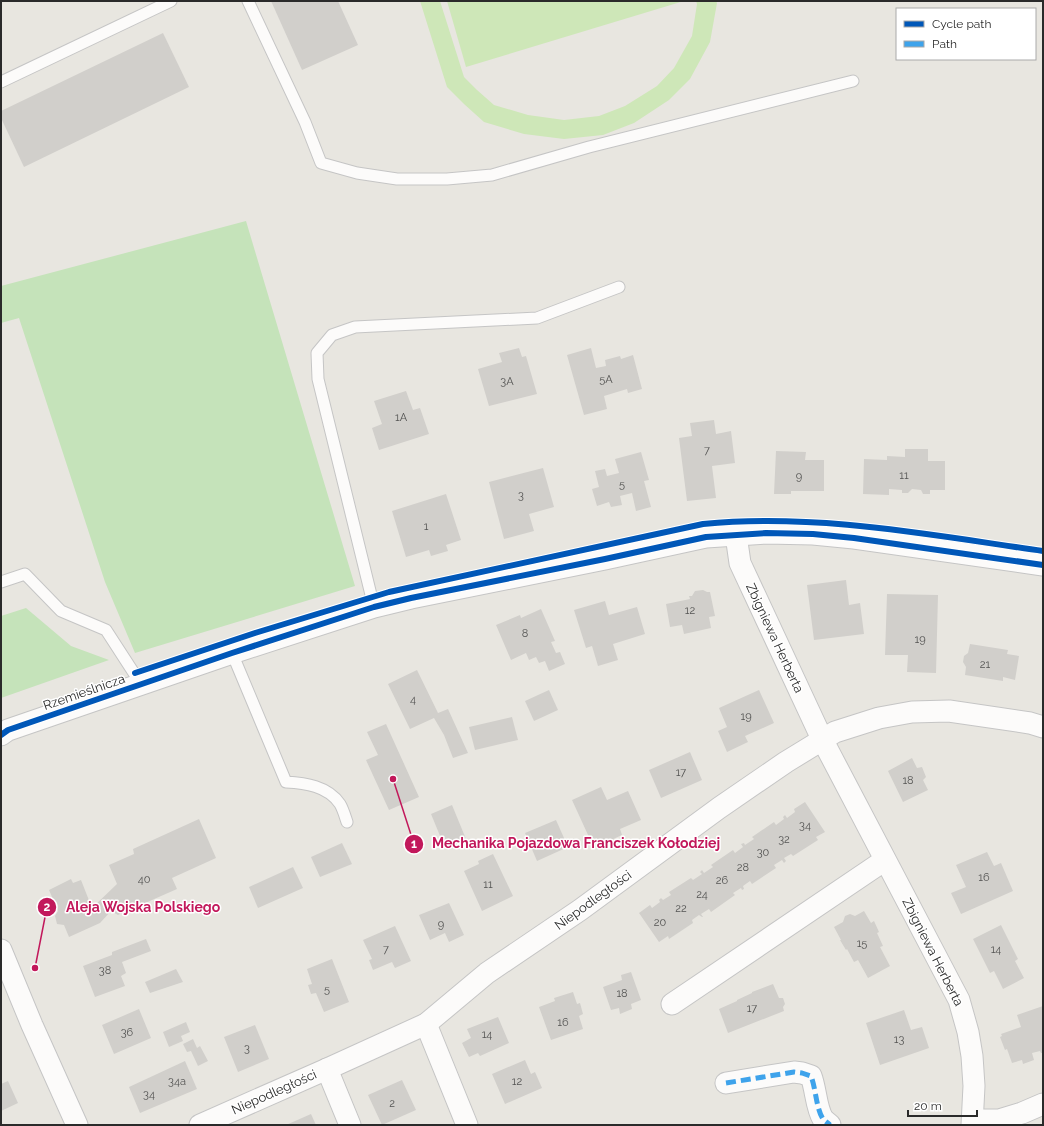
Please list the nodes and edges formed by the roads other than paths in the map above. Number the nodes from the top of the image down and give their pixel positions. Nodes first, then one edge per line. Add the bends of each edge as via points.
1 (170, 1) edge
2 (248, 1) edge
3 (853, 81) dead end
4 (1, 82) edge
5 (619, 287) dead end
6 (736, 535) junction
7 (1043, 565) edge
8 (1, 582) edge
9 (374, 608) junction
10 (232, 653) junction
11 (141, 684) junction
12 (1043, 727) edge
13 (1, 735) edge
14 (822, 739) junction
15 (347, 822) dead end
16 (885, 860) junction
17 (1, 950) edge
18 (672, 1004) dead end
19 (426, 1024) junction
20 (327, 1069) junction
21 (726, 1082) dead end
22 (1043, 1104) edge
23 (973, 1122) edge
24 (77, 1125) edge
25 (200, 1125) edge
26 (350, 1125) edge
27 (467, 1125) edge
28 (830, 1125) edge

1 - 4 lane
2 - 3 lane via 305,122 321,164 397,179 447,179 492,175 589,147
5 - 9 lane via 537,318 354,327 332,335 317,353 318,379
6 - 7 street, Rzemieślnicza via 813,534 854,538
6 - 9 street, Rzemieślnicza via 706,537 411,598
6 - 14 street, Zbigniewa Herberta via 740,563
8 - 11 lane via 25,574 60,612 106,630
9 - 10 street, Rzemieślnicza
10 - 11 street, Rzemieślnicza
10 - 15 lane via 286,782 316,786 331,794 340,804
11 - 13 street, Rzemieślnicza via 8,730
12 - 14 street via 949,711 912,712 879,718 835,732
14 - 16 street, Zbigniewa Herberta
14 - 19 street, Niepodległości via 731,800 580,910 487,973
16 - 18 street
16 - 23 street, Zbigniewa Herberta via 959,1000 972,1056
17 - 24 street
19 - 20 street, Niepodległości
19 - 27 street
20 - 25 street, Niepodległości
20 - 26 street, Niepodległości
21 - 28 street via 794,1072 811,1076 823,1119
22 - 23 street, Zbigniewa Herberta via 999,1120

